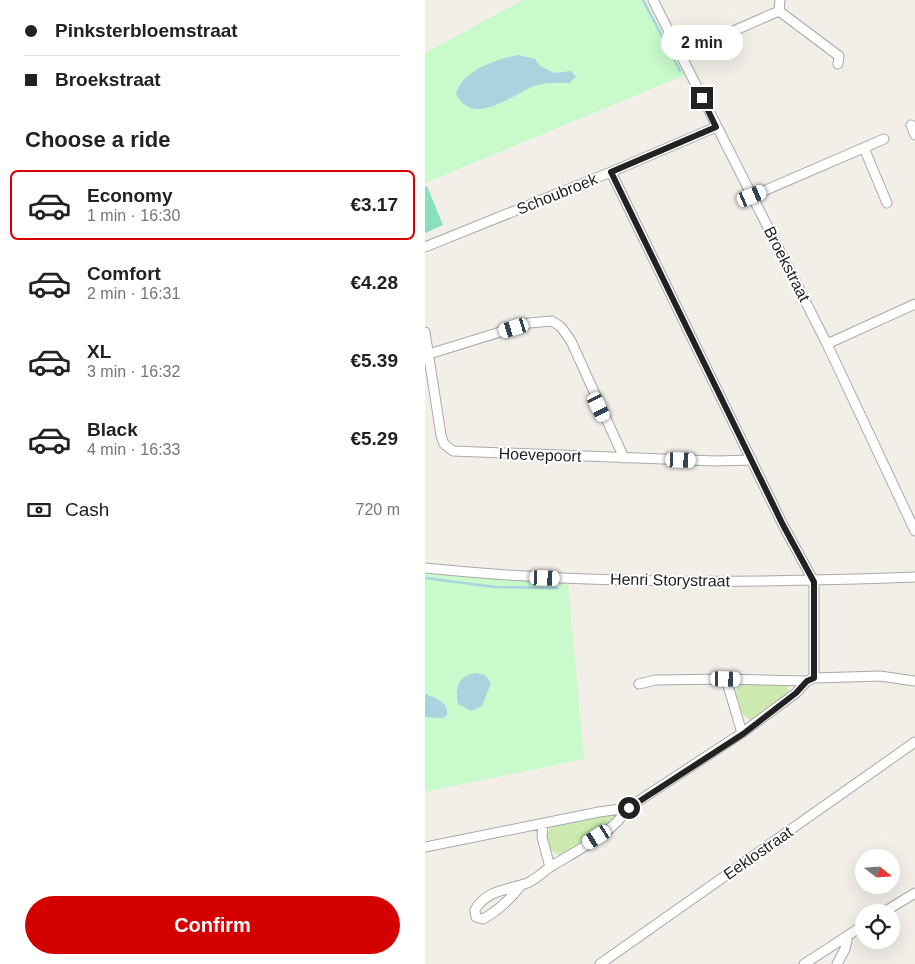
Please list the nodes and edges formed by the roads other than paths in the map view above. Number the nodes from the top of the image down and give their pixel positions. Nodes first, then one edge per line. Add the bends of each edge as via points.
1 (653, 0) edge
2 (780, 0) edge
3 (779, 11) junction
4 (681, 54) junction
5 (841, 58) dead end
6 (911, 125) dead end
7 (716, 127) junction
8 (915, 135) edge
9 (884, 139) dead end
10 (864, 148) junction
11 (611, 172) junction
12 (752, 196) junction
13 (887, 203) dead end
14 (425, 247) edge
15 (915, 304) edge
16 (425, 332) edge
17 (827, 344) junction
18 (429, 354) junction
19 (624, 458) junction
20 (752, 460) junction
21 (915, 531) edge
22 (425, 568) edge
23 (915, 578) edge
24 (814, 582) junction
25 (726, 679) junction
26 (810, 679) junction
27 (915, 681) edge
28 (639, 684) dead end
29 (743, 734) junction
30 (915, 742) edge
31 (629, 808) junction
32 (543, 824) junction
33 (425, 848) edge
34 (550, 867) junction
35 (521, 885) junction
36 (915, 893) edge
37 (897, 904) edge
38 (855, 931) edge
39 (848, 936) junction
40 (600, 964) edge
41 (804, 964) edge
42 (837, 964) edge

1 - 4 street, Broekstraat
2 - 3 street
3 - 4 street
3 - 5 street
4 - 7 street, Broekstraat
6 - 8 street
7 - 11 street, Schoubroek
7 - 12 street, Broekstraat
9 - 10 street
10 - 12 street
10 - 13 street
11 - 14 street, Schoubroek
11 - 20 street
12 - 17 street, Broekstraat
15 - 17 street
16 - 18 street, Hoevepoort
17 - 21 street, Broekstraat
18 - 19 street, Hoevepoort via 441,435 444,444 453,451
18 - 19 street via 529,324 552,321 571,341
19 - 20 street, Hoevepoort
20 - 24 street
22 - 24 street, Henri Storystraat via 545,578
23 - 24 street, Henri Storystraat
24 - 26 street
25 - 26 street
25 - 28 street via 656,680
25 - 29 street
26 - 27 street via 880,676
26 - 29 street
29 - 31 street
30 - 40 street, Eeklostraat
31 - 32 street
31 - 34 street via 623,818
32 - 33 street
32 - 34 street via 542,837
34 - 35 street
35 - 35 street via 499,890 479,902 476,917 483,919 496,912
36 - 37 street
38 - 39 street
39 - 41 street
39 - 42 street

